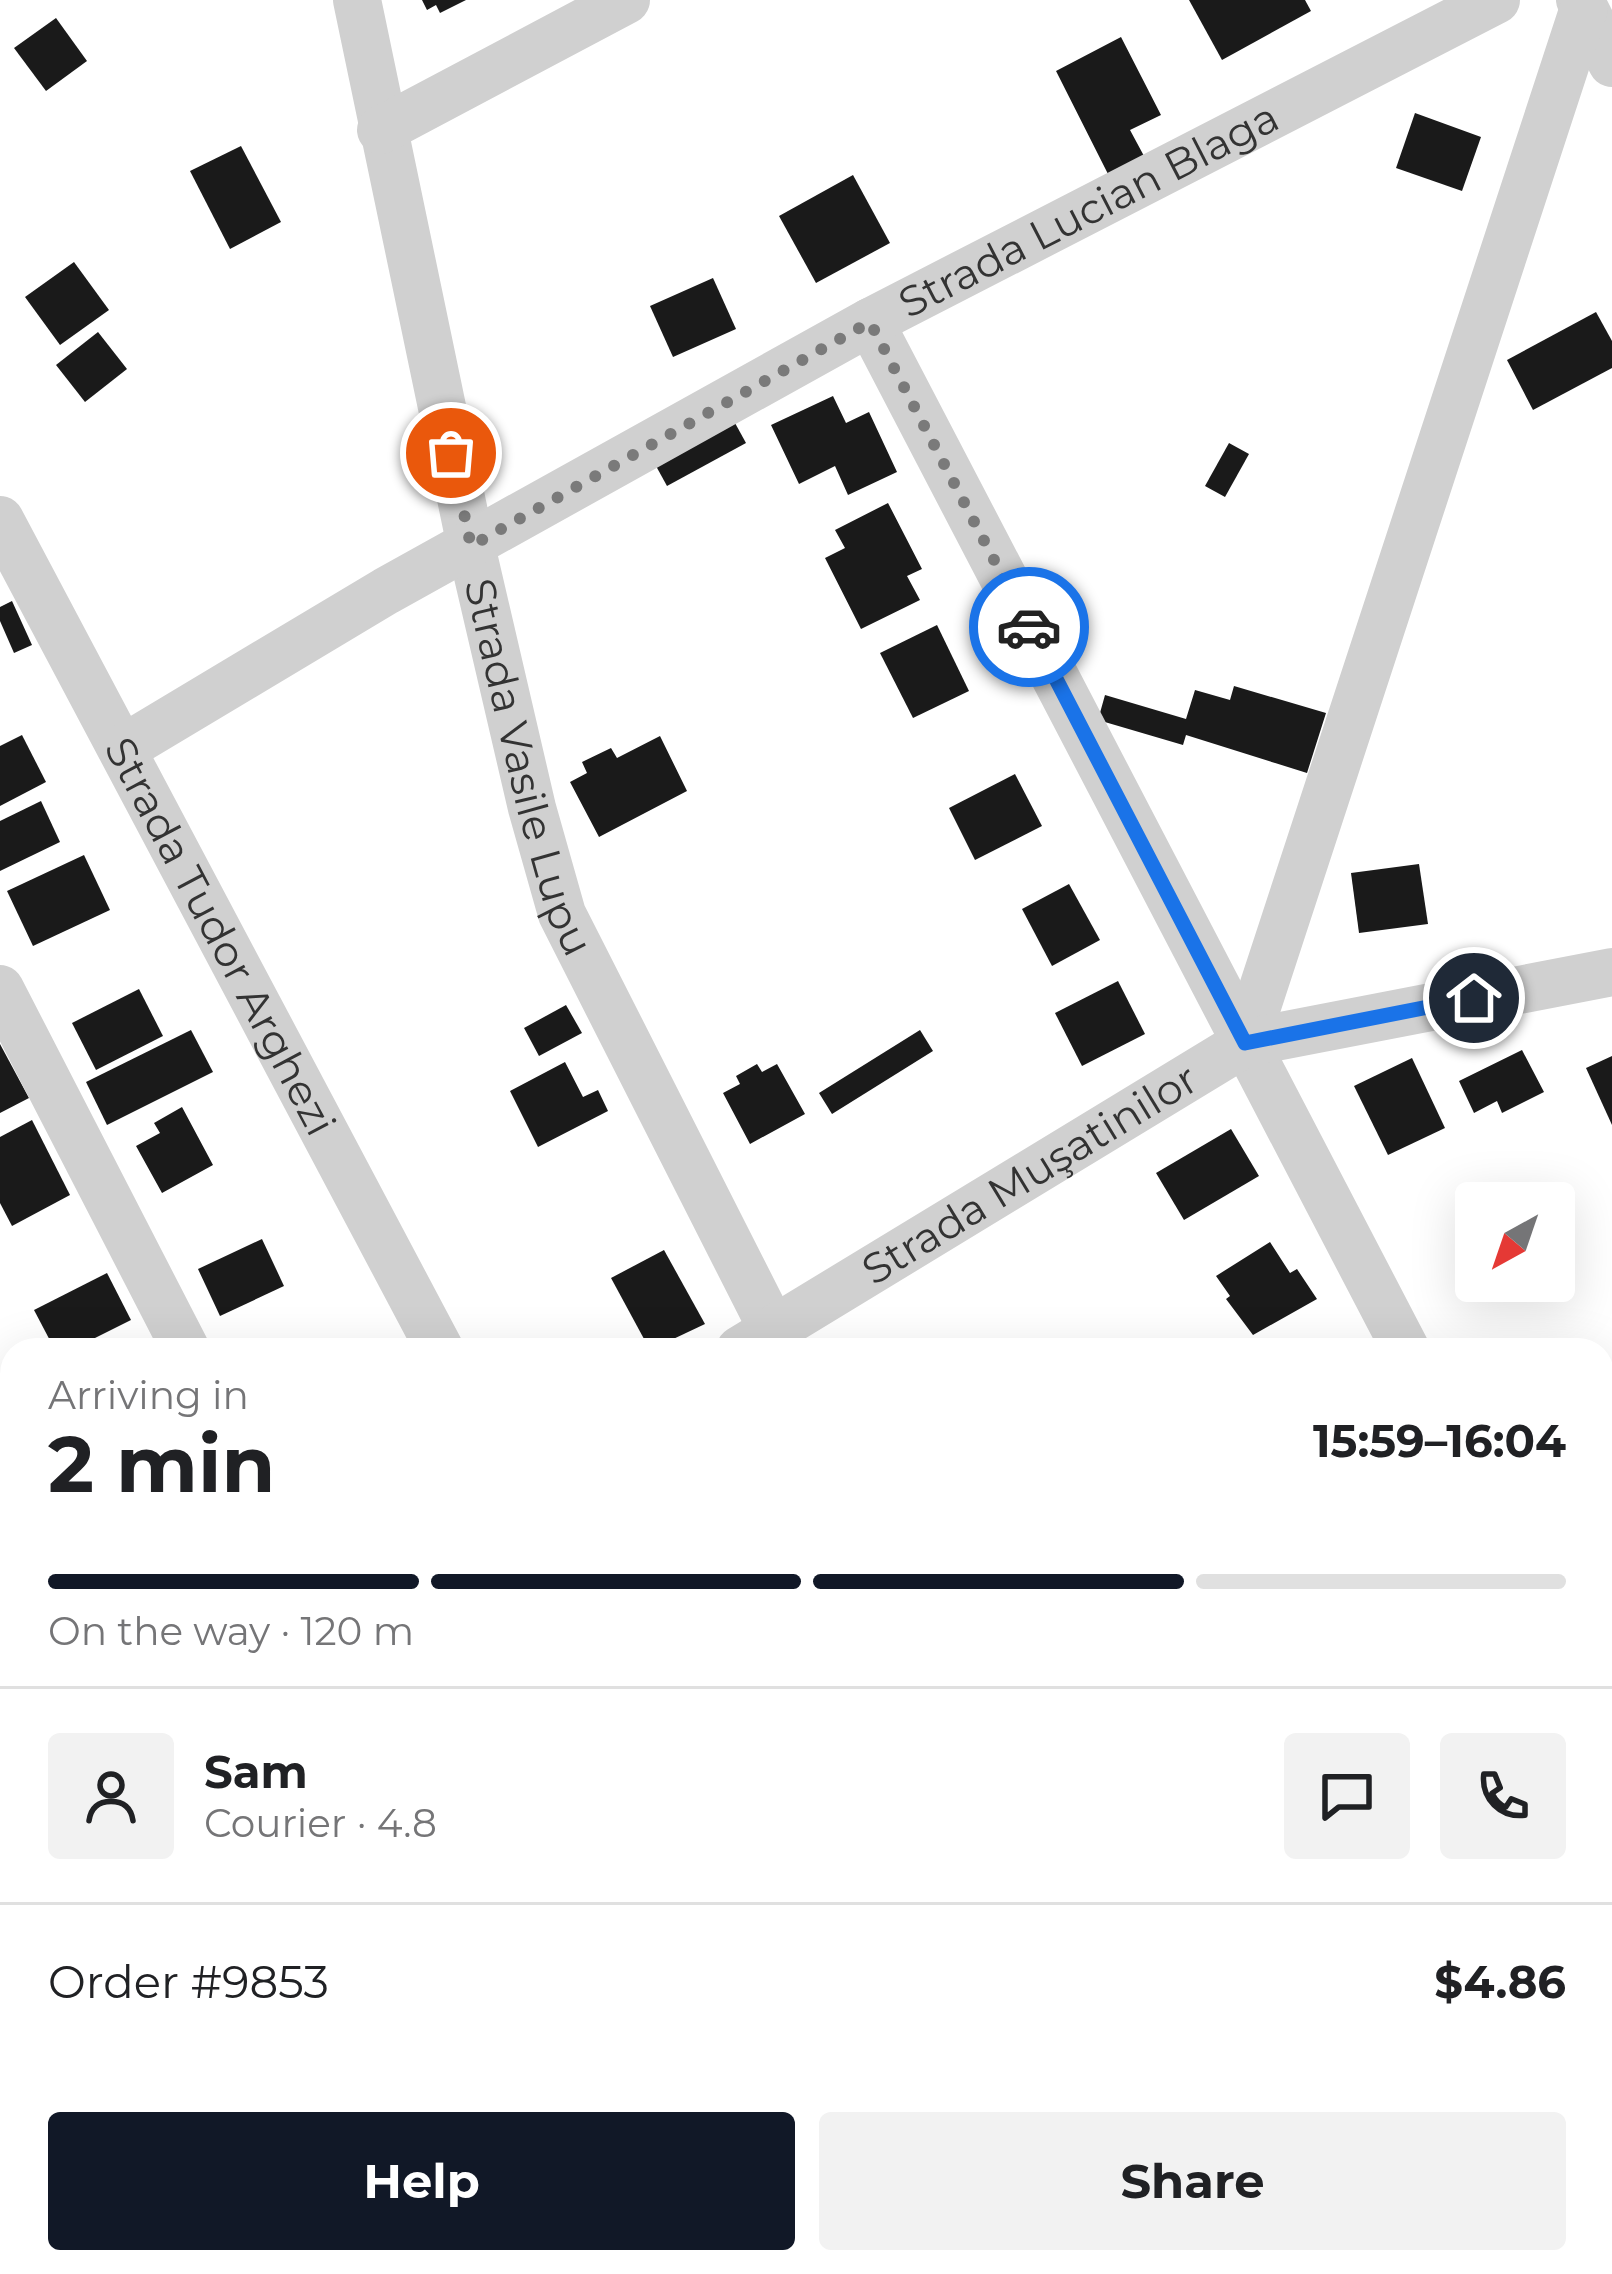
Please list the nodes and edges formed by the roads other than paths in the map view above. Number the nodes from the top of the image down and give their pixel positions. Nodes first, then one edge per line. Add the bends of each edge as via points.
1 (357, 0) edge
2 (626, 0) edge
3 (1496, 0) edge
4 (1582, 4) edge
5 (1612, 63) edge
6 (382, 130) junction
7 (870, 322) junction
8 (0, 520) edge
9 (471, 546) junction
10 (122, 748) junction
11 (1612, 972) edge
12 (0, 989) edge
13 (1245, 1043) junction
14 (180, 1338) edge
15 (434, 1338) edge
16 (763, 1338) edge
17 (773, 1338) edge
18 (1400, 1338) edge

1 - 6 street, Strada Vasile Lupu
2 - 6 street
3 - 7 street, Strada Lucian Blaga
4 - 5 street
4 - 13 street
6 - 9 street, Strada Vasile Lupu
7 - 9 street, Strada Lucian Blaga
7 - 13 street
8 - 10 street, Strada Tudor Arghezi
9 - 10 street, Strada Lucian Blaga
9 - 16 street, Strada Vasile Lupu via 562,914
10 - 15 street, Strada Tudor Arghezi
11 - 13 street, Strada Muşatinilor
12 - 14 street
13 - 17 street, Strada Muşatinilor
13 - 18 street

